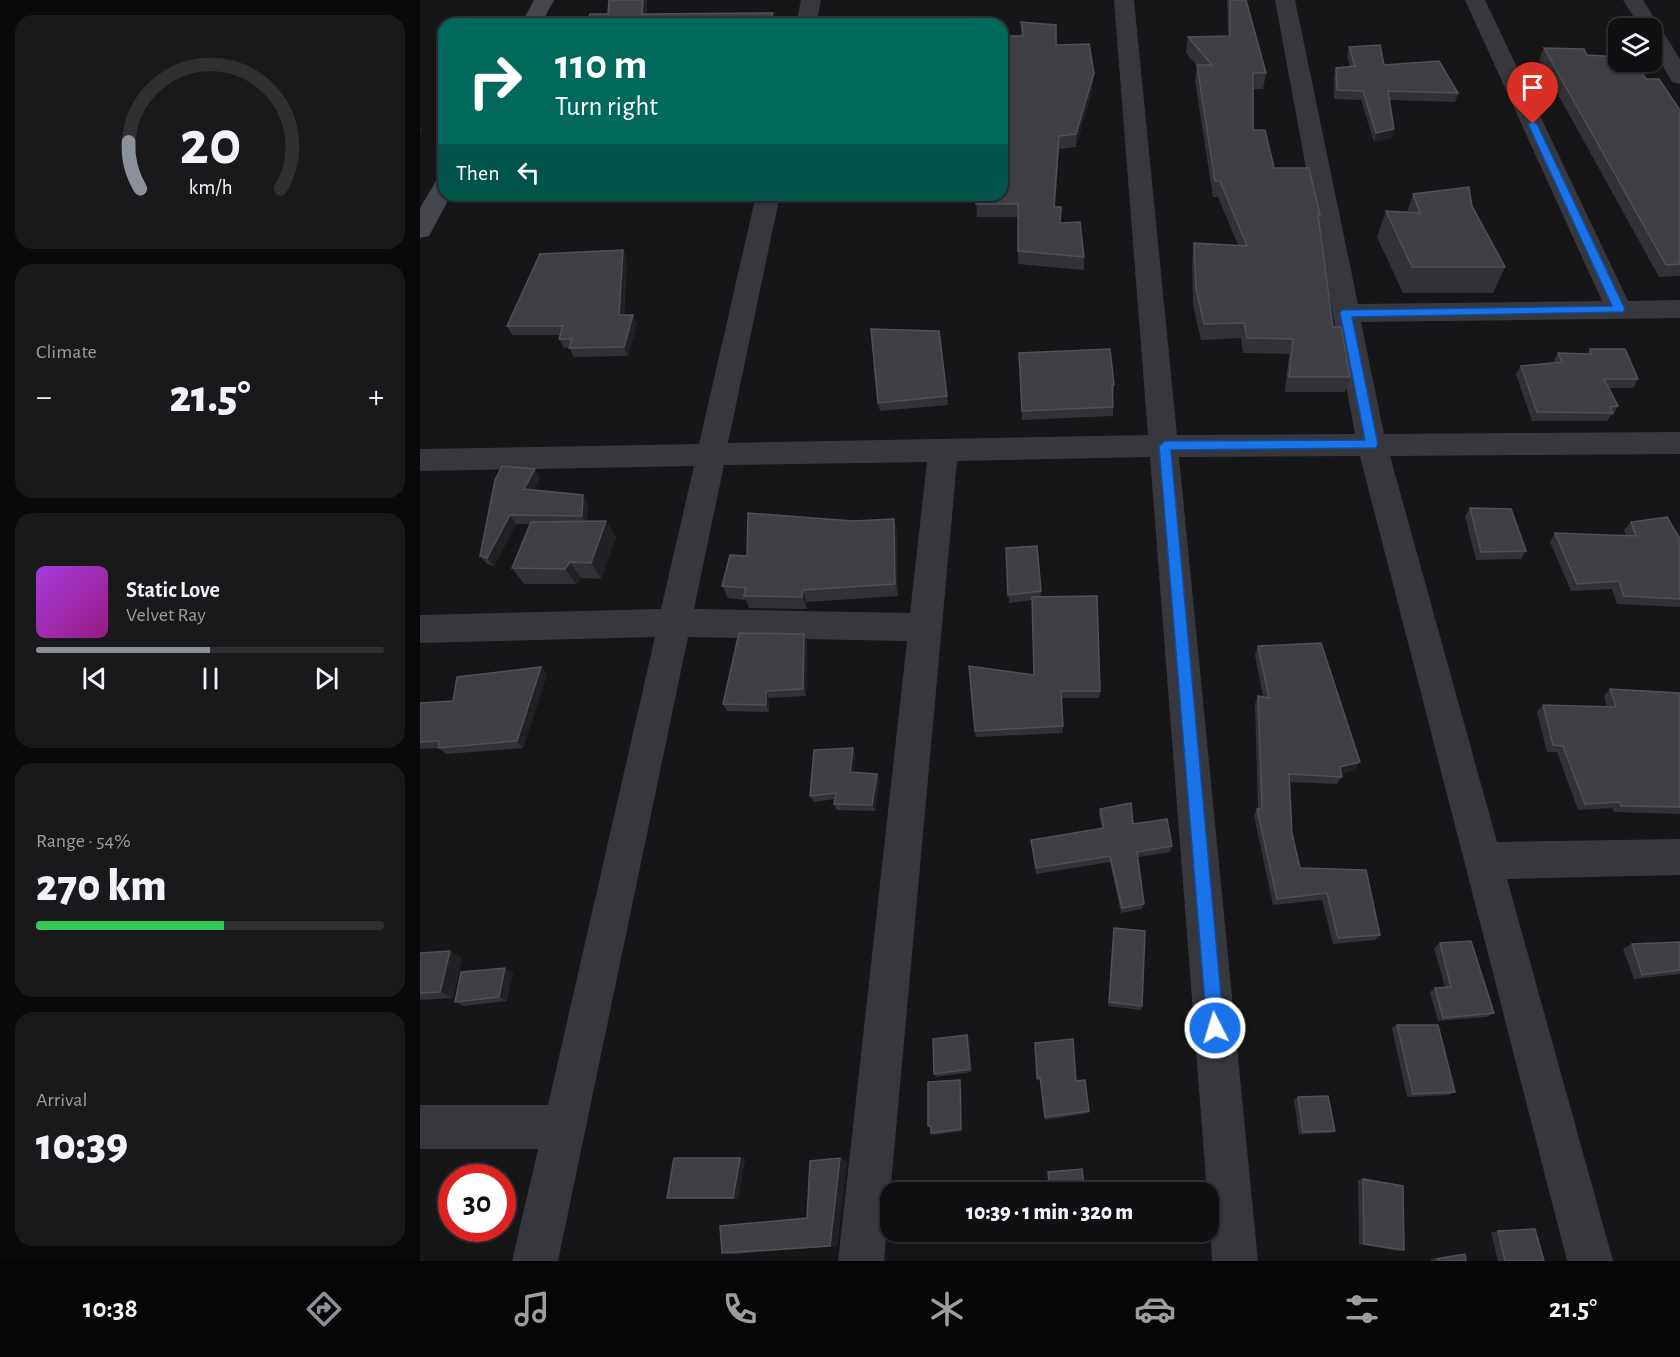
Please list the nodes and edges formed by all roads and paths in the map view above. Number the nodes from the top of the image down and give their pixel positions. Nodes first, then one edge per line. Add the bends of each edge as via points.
1 (544, 0) edge
2 (811, 0) edge
3 (1124, 0) edge
4 (1285, 0) edge
5 (1475, 0) edge
6 (1633, 0) edge
7 (534, 18) edge
8 (807, 18) edge
9 (1644, 18) edge
10 (1662, 47) edge
11 (1680, 77) edge
12 (438, 197) edge
13 (767, 201) edge
14 (420, 230) edge
15 (1619, 309) junction
16 (1680, 309) edge
17 (1346, 313) junction
18 (1680, 443) edge
19 (1372, 444) junction
20 (1165, 446) junction
21 (943, 450) junction
22 (712, 454) junction
23 (420, 460) edge
24 (675, 623) junction
25 (925, 627) junction
26 (420, 629) edge
27 (1680, 857) edge
28 (1483, 861) junction
29 (420, 1127) edge
30 (564, 1127) junction
31 (535, 1261) edge
32 (861, 1261) edge
33 (1235, 1261) edge
34 (1590, 1261) edge

1 - 7 street
2 - 8 street
3 - 20 street
4 - 17 street
5 - 15 street
6 - 9 street
10 - 11 street
12 - 14 street
13 - 22 street
15 - 16 street
15 - 17 street
17 - 19 street
18 - 19 street
19 - 20 street
19 - 28 street
20 - 21 street
20 - 33 street
21 - 22 street
21 - 25 street
22 - 23 street
22 - 24 street
24 - 25 street
24 - 26 street
24 - 30 street
25 - 32 street
27 - 28 street
28 - 34 street
29 - 30 street
30 - 31 street

